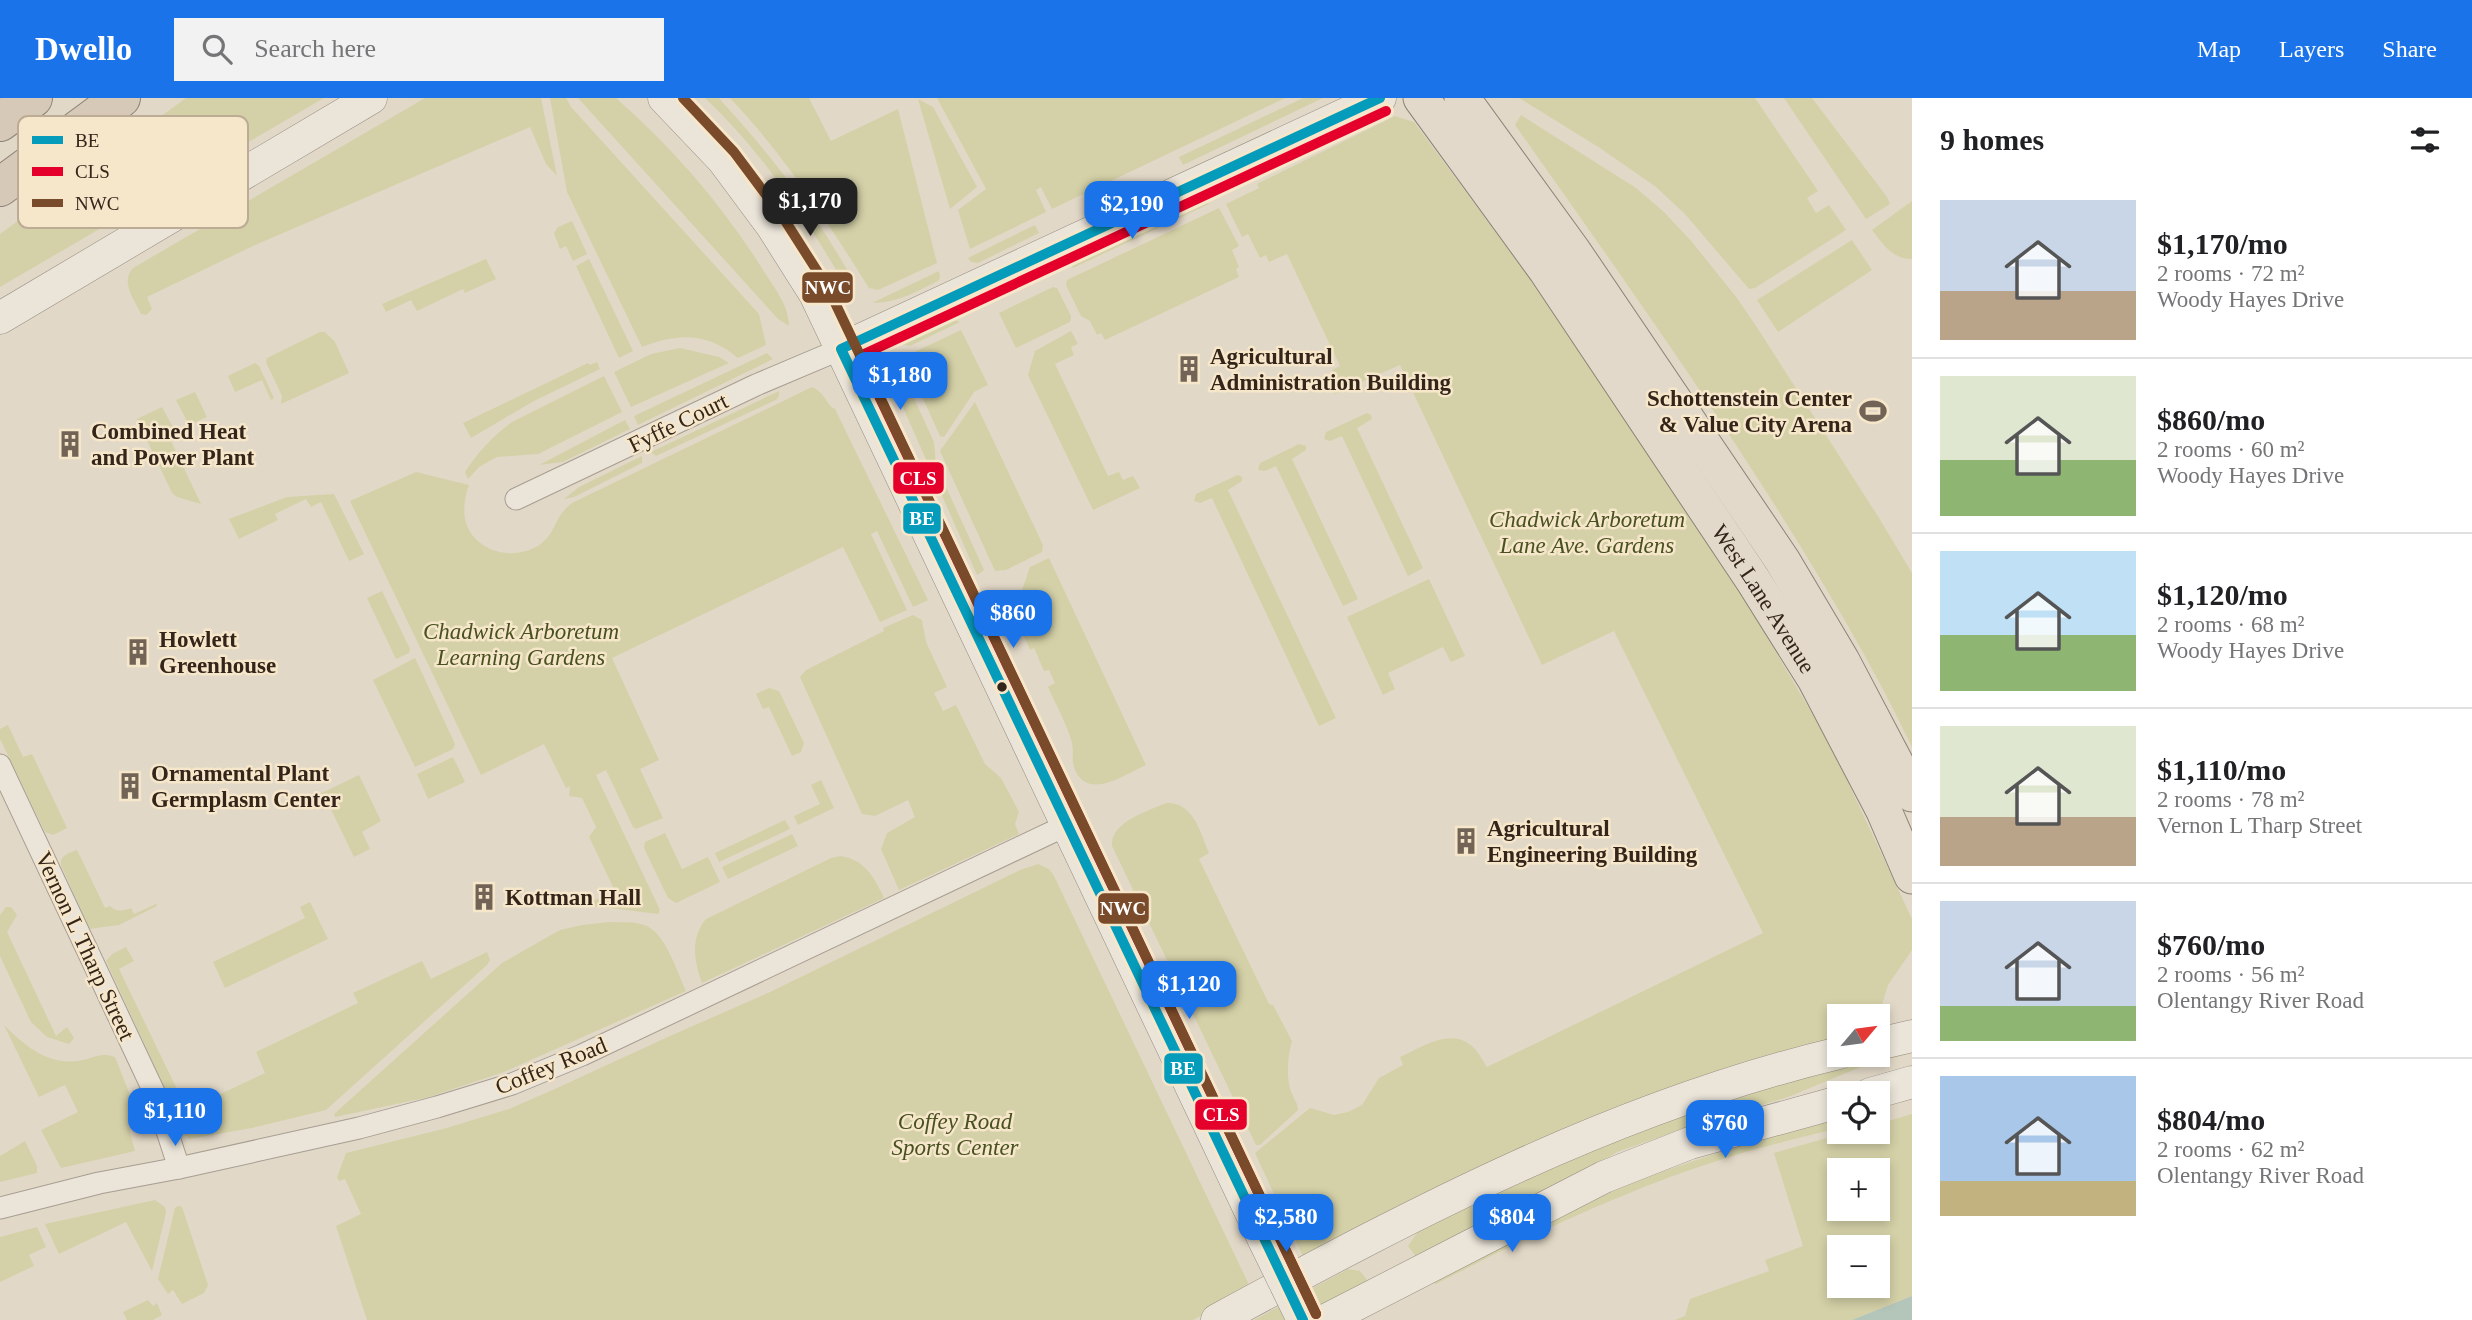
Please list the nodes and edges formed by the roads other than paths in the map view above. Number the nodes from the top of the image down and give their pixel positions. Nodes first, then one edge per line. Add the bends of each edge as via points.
1 (33, 98) edge
2 (121, 98) edge
3 (371, 98) edge
4 (664, 98) edge
5 (1380, 98) edge
6 (1421, 98) edge
7 (1462, 98) edge
8 (97, 116) edge
9 (0, 122) edge
10 (248, 171) edge
11 (18, 174) edge
12 (0, 187) edge
13 (151, 228) edge
14 (0, 317) edge
15 (841, 349) junction
16 (516, 499) dead end
17 (0, 765) edge
18 (1912, 794) edge
19 (1067, 825) junction
20 (1912, 876) edge
21 (1912, 1036) edge
22 (1890, 1041) edge
23 (1827, 1056) edge
24 (1912, 1082) edge
25 (1890, 1088) edge
26 (1827, 1105) edge
27 (179, 1168) junction
28 (0, 1208) edge
29 (1217, 1320) edge
30 (1303, 1320) edge
31 (1326, 1320) edge

1 - 9 highway
2 - 8 highway
3 - 10 street
4 - 15 street via 723,160 772,226 815,294
5 - 15 street
6 - 20 main road, West Lane Avenue via 1546,270 1760,591 1815,679 1884,811
7 - 18 main road, West Lane Avenue via 1573,251 1782,560
11 - 12 highway
13 - 14 street
15 - 16 street, Fyffe Court
15 - 19 street
17 - 27 street, Vernon L Tharp Street via 155,1094
19 - 27 street, Coffey Road via 512,1084 359,1128
19 - 30 street, bridge
21 - 22 street
23 - 29 street via 1703,1091 1522,1163
24 - 25 street
26 - 31 street via 1690,1143 1604,1178
27 - 28 street, Coffey Road via 99,1182

